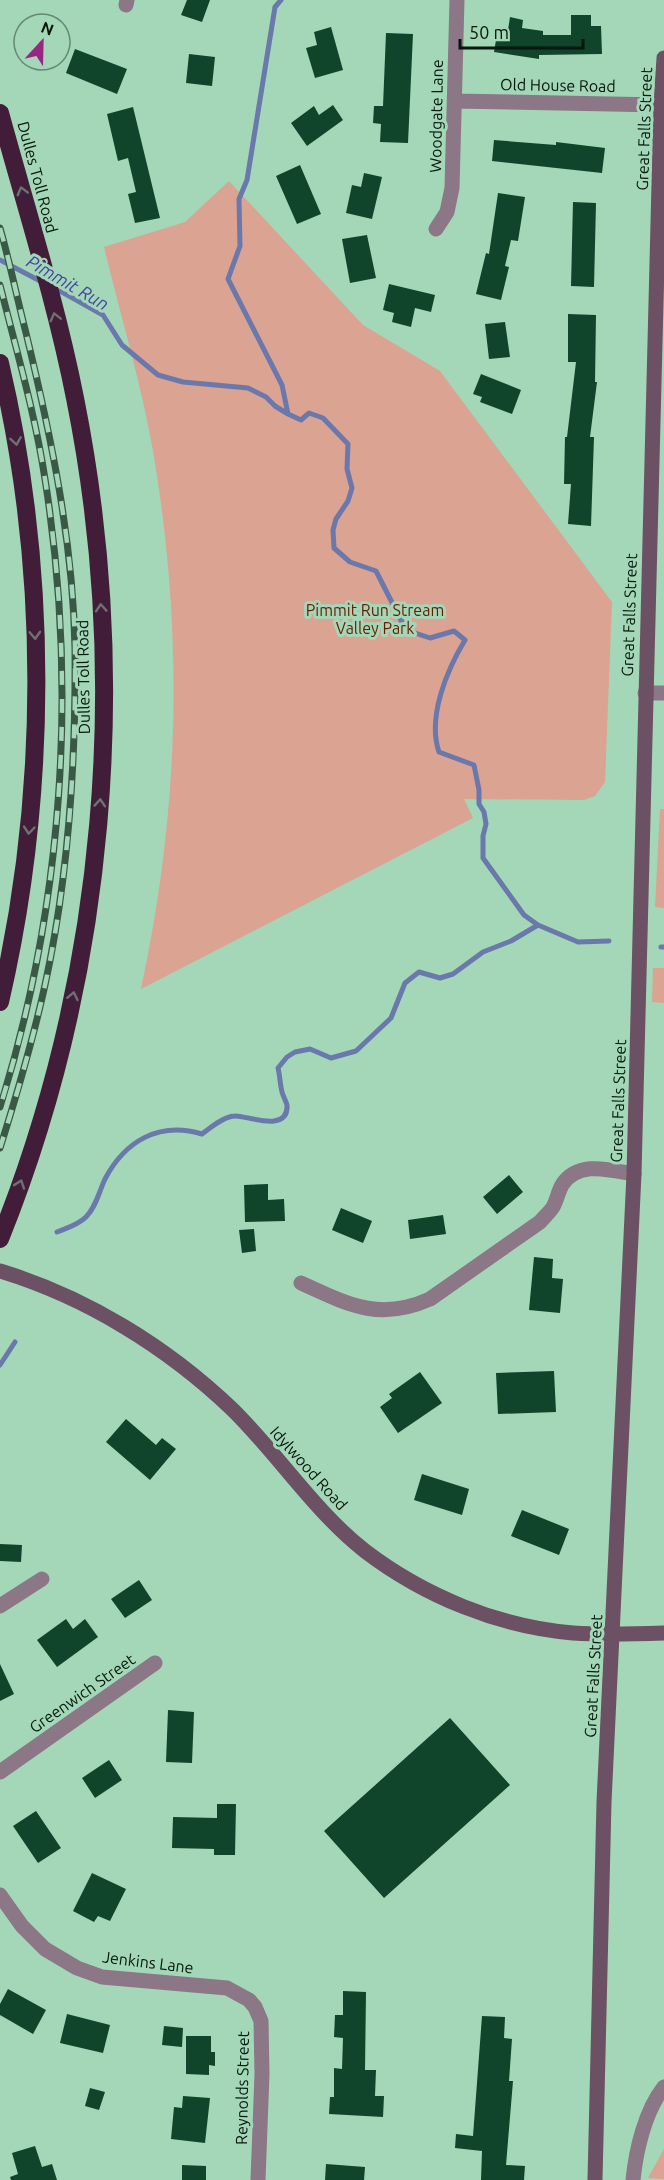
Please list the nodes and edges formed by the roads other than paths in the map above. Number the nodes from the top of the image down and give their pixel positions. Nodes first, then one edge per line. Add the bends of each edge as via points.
1 (457, 0) edge
2 (664, 58) edge
3 (455, 101) junction
4 (661, 105) junction
5 (0, 113) edge
6 (436, 230) dead end
7 (0, 363) edge
8 (645, 693) junction
9 (664, 693) edge
10 (0, 1002) edge
11 (634, 1174) junction
12 (0, 1239) edge
13 (0, 1271) edge
14 (301, 1283) dead end
15 (42, 1579) dead end
16 (0, 1606) edge
17 (664, 1633) edge
18 (613, 1635) junction
19 (155, 1663) dead end
20 (0, 1772) edge
21 (0, 1895) edge
22 (249, 2000) joint
23 (664, 2087) edge
24 (258, 2180) edge
25 (596, 2180) edge
26 (633, 2180) edge

1 - 3 street, Woodgate Lane
2 - 4 main road, Great Falls Street
3 - 4 street, Old House Road
3 - 6 street, Woodgate Lane via 452,188 447,212
4 - 8 main road, Great Falls Street
12 -> 5 highway, Dulles Toll Road via 44,1112 84,941 99,812 104,715 102,614 90,487 70,374
7 -> 10 highway via 24,502 36,678 26,855
8 - 9 street
8 - 11 main road, Great Falls Street
11 - 14 street, Great Falls Street via 594,1168 572,1175 540,1222 430,1299 414,1306 373,1310 348,1304
11 - 18 main road, Great Falls Street
13 - 18 main road, Idylwood Road via 49,1287 171,1357 232,1409 343,1532 401,1575 455,1603 495,1617 571,1633
15 - 16 street
17 - 18 main road, Idylwood Road
18 - 25 main road, Great Falls Street via 604,1814
19 - 20 street, Greenwich Street
21 - 22 street, Jenkins Lane via 45,1949 77,1968 102,1977 227,1988
22 - 24 street, Reynolds Street via 261,2021
23 - 26 street via 641,2140

